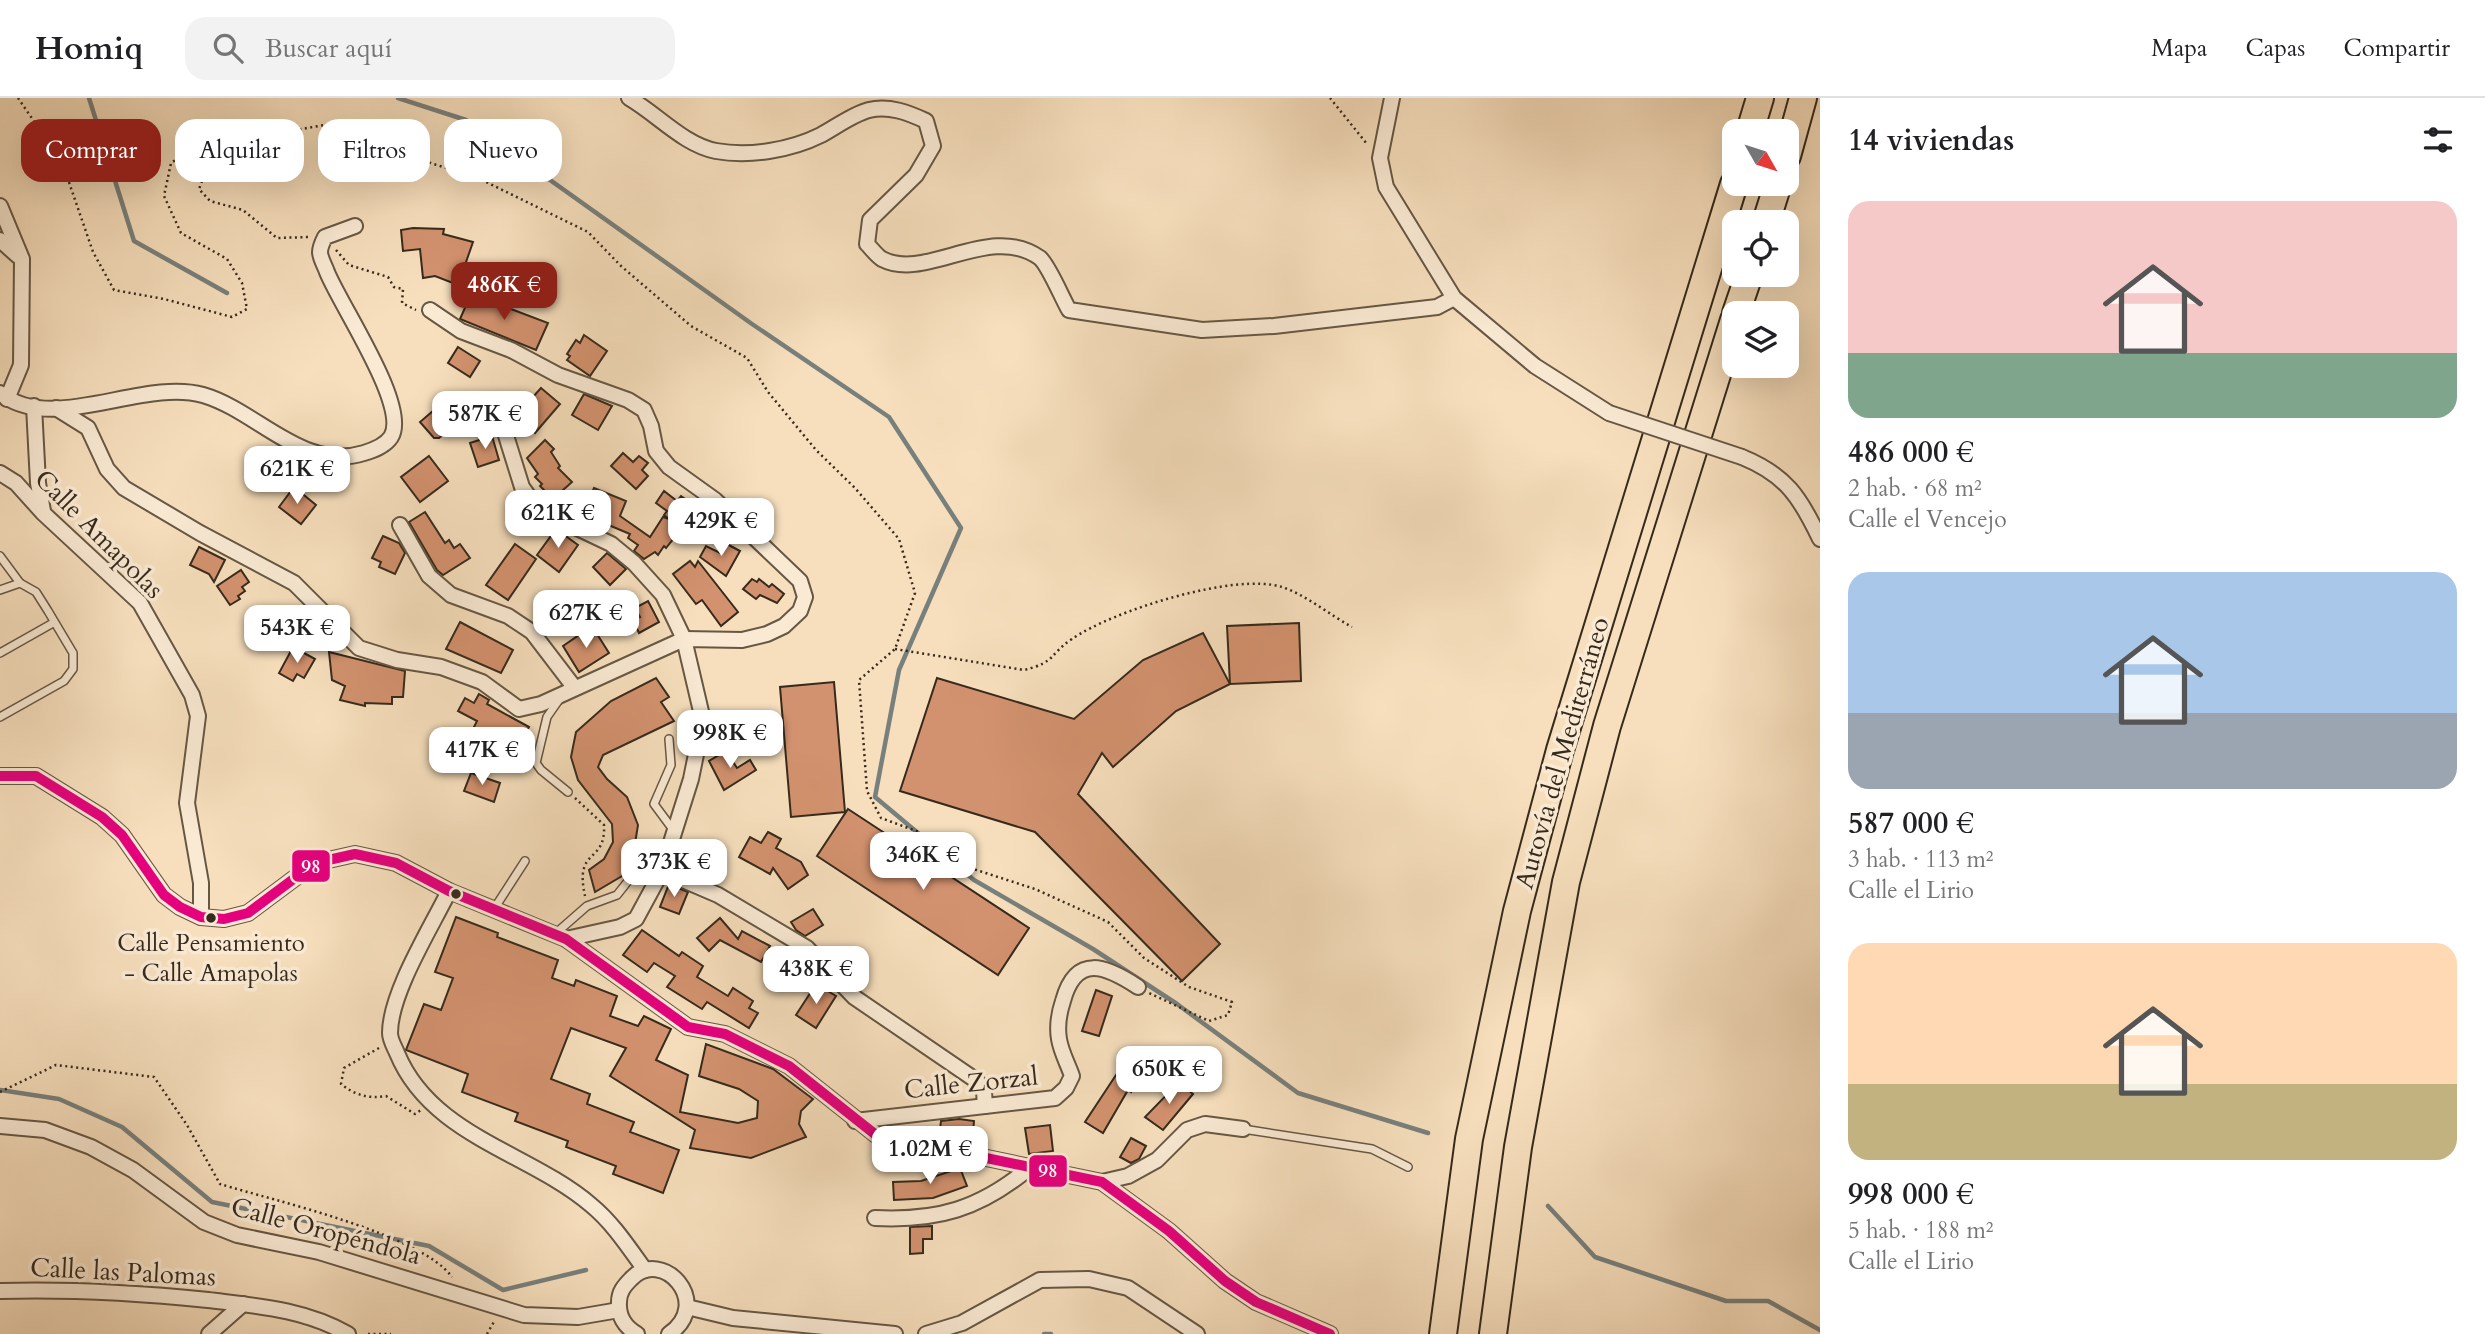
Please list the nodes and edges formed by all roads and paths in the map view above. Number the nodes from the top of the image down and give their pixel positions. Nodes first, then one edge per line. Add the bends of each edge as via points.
1 (18, 98) edge
2 (629, 98) edge
3 (1330, 98) edge
4 (1392, 98) edge
5 (1760, 98) edge
6 (1803, 98) edge
7 (1754, 119) edge
8 (1797, 119) edge
9 (304, 130) edge
10 (1380, 158) junction
11 (175, 160) edge
12 (202, 182) edge
13 (1730, 196) edge
14 (0, 206) edge
15 (355, 226) dead end
16 (325, 237) junction
17 (0, 240) edge
18 (22, 259) junction
19 (1454, 298) junction
20 (430, 310) joint
21 (1722, 358) edge
22 (4, 396) edge
23 (34, 406) junction
24 (56, 408) junction
25 (499, 413) dead end
26 (0, 473) edge
27 (43, 513) junction
28 (400, 525) dead end
29 (1820, 539) edge
30 (0, 556) edge
31 (20, 583) junction
32 (0, 590) edge
33 (53, 623) junction
34 (1352, 627) dead end
35 (684, 639) junction
36 (895, 649) junction
37 (0, 653) edge
38 (569, 690) junction
39 (0, 717) edge
40 (669, 739) dead end
41 (0, 776) edge
42 (568, 792) joint
43 (675, 831) junction
44 (644, 845) dead end
45 (525, 861) dead end
46 (662, 871) junction
47 (449, 891) junction
48 (587, 906) junction
49 (494, 909) junction
50 (201, 916) junction
51 (560, 937) junction
52 (1138, 987) joint
53 (390, 1035) junction
54 (0, 1092) edge
55 (432, 1102) junction
56 (985, 1106) junction
57 (855, 1121) junction
58 (0, 1126) edge
59 (1243, 1129) joint
60 (1408, 1167) dead end
61 (1028, 1169) junction
62 (1102, 1182) junction
63 (875, 1218) dead end
64 (645, 1270) junction
65 (449, 1290) junction
66 (0, 1291) edge
67 (243, 1304) junction
68 (687, 1307) junction
69 (619, 1310) junction
70 (209, 1334) edge
71 (348, 1334) edge
72 (368, 1334) edge
73 (391, 1334) edge
74 (637, 1334) edge
75 (670, 1334) edge
76 (894, 1334) edge
77 (926, 1334) edge
78 (1197, 1334) edge
79 (1330, 1334) edge
80 (1443, 1334) edge
81 (1493, 1334) edge

1 - 11 path via 62,162 93,252 114,290 232,317 247,309 243,283 227,259 181,233 164,195
2 - 19 street via 696,144 743,153 771,151 816,137 870,110 903,110 926,121 933,146 916,175 870,220 867,244 883,259 907,263 1010,245 1041,259 1069,310 1202,330 1437,307
3 - 10 path
4 - 10 street
5 - 7 highway
6 - 8 highway
9 - 36 path via 330,124 480,179 588,232 691,326 747,358 768,393 899,539 915,593
10 - 19 street via 1386,187
12 - 16 path via 199,189 210,201 243,210 277,238
13 - 80 highway, Autovía del Mediterráneo via 1560,750 1517,911 1469,1139
14 - 18 street
15 - 16 street
16 - 20 path via 349,265 388,277 394,287 403,289 402,303 415,310
16 - 24 street via 320,253 333,287 379,372 394,413 395,428 377,449 346,456 313,452 223,403 182,391
17 - 18 street
18 - 22 street via 21,365
19 - 29 street, bridge via 1535,366 1609,412 1765,466 1785,481 1804,506
20 - 35 street via 461,331 644,410 656,451 669,467 715,500 800,582 805,597 800,611 768,634 742,640
21 - 81 highway, Autovía del Mediterráneo via 1607,726 1566,882 1518,1147
22 - 23 street
23 - 24 street
23 - 27 street
24 - 38 street via 88,428 107,469 124,488 295,583 359,648 442,667 482,682 519,709
25 - 35 street via 522,487 532,500 550,515 611,544 635,563 663,595
26 - 27 street, Calle Amapolas via 16,483
27 - 50 street, Calle Amapolas via 140,603 192,695 198,716 187,803 201,883
28 - 38 street via 429,576 452,595 508,616 532,632
30 - 31 lane
31 - 32 lane
31 - 33 lane via 36,592
33 - 37 lane
33 - 39 lane via 73,653 73,669 64,681
34 - 36 path via 1281,587 1222,585 1145,605 1072,639 1045,665 1024,670
35 - 38 street
35 - 43 street via 703,720
36 - 52 path via 859,680 867,791 881,818 919,832 961,865 1035,889 1108,922 1144,958 1189,987 1232,1002 1228,1015 1209,1021
38 - 42 lane via 547,717 536,763
40 - 43 lane via 671,765 654,804
41 - 50 street via 36,776 102,817 121,835 164,895
42 - 48 path via 604,825 604,838 580,874
43 - 46 street
44 - 48 lane via 636,871 617,895
45 - 49 lane
46 - 51 street via 636,919 620,927
46 - 56 street via 718,895 807,948 871,1010 977,1081 984,1091
47 - 49 street
47 - 50 street via 396,863 355,854 315,863 248,913 224,919
47 - 53 street via 401,988
48 - 51 lane
49 - 51 street
51 - 57 street via 688,1027 725,1034 789,1066
52 - 56 street, Calle Zorzal via 1102,968 1086,968 1073,976 1059,1015 1059,1039 1072,1076 1066,1088 1055,1098
53 - 55 street via 405,1074
53 - 55 path via 377,1050 344,1068 341,1084 354,1094 386,1096 415,1114
54 - 65 path via 56,1065 154,1077 220,1184 380,1234 426,1254 453,1275
55 - 64 street via 471,1135 552,1178 591,1205
56 - 57 street, Calle Zorzal
57 - 61 street via 877,1135
58 - 65 street, Calle Oropéndola via 45,1130 91,1147 134,1170 204,1222 237,1235 319,1252
59 - 60 lane via 1372,1149
59 - 62 street via 1205,1124 1187,1130 1157,1160 1128,1176
61 - 62 street
61 - 63 street via 986,1199 960,1210 915,1220
62 - 79 street via 1256,1302
64 - 68 street via 671,1275 680,1283
64 - 69 street via 623,1287
65 - 69 street, Calle Oropéndola via 524,1315 578,1317
66 - 67 street, Calle las Palomas via 103,1291
67 - 70 street
67 - 71 street, Calle las Palomas via 304,1314
68 - 75 street via 684,1319
68 - 76 street via 733,1318
69 - 74 street
72 - 73 path
77 - 78 street via 962,1323 1040,1280 1089,1279 1128,1288

